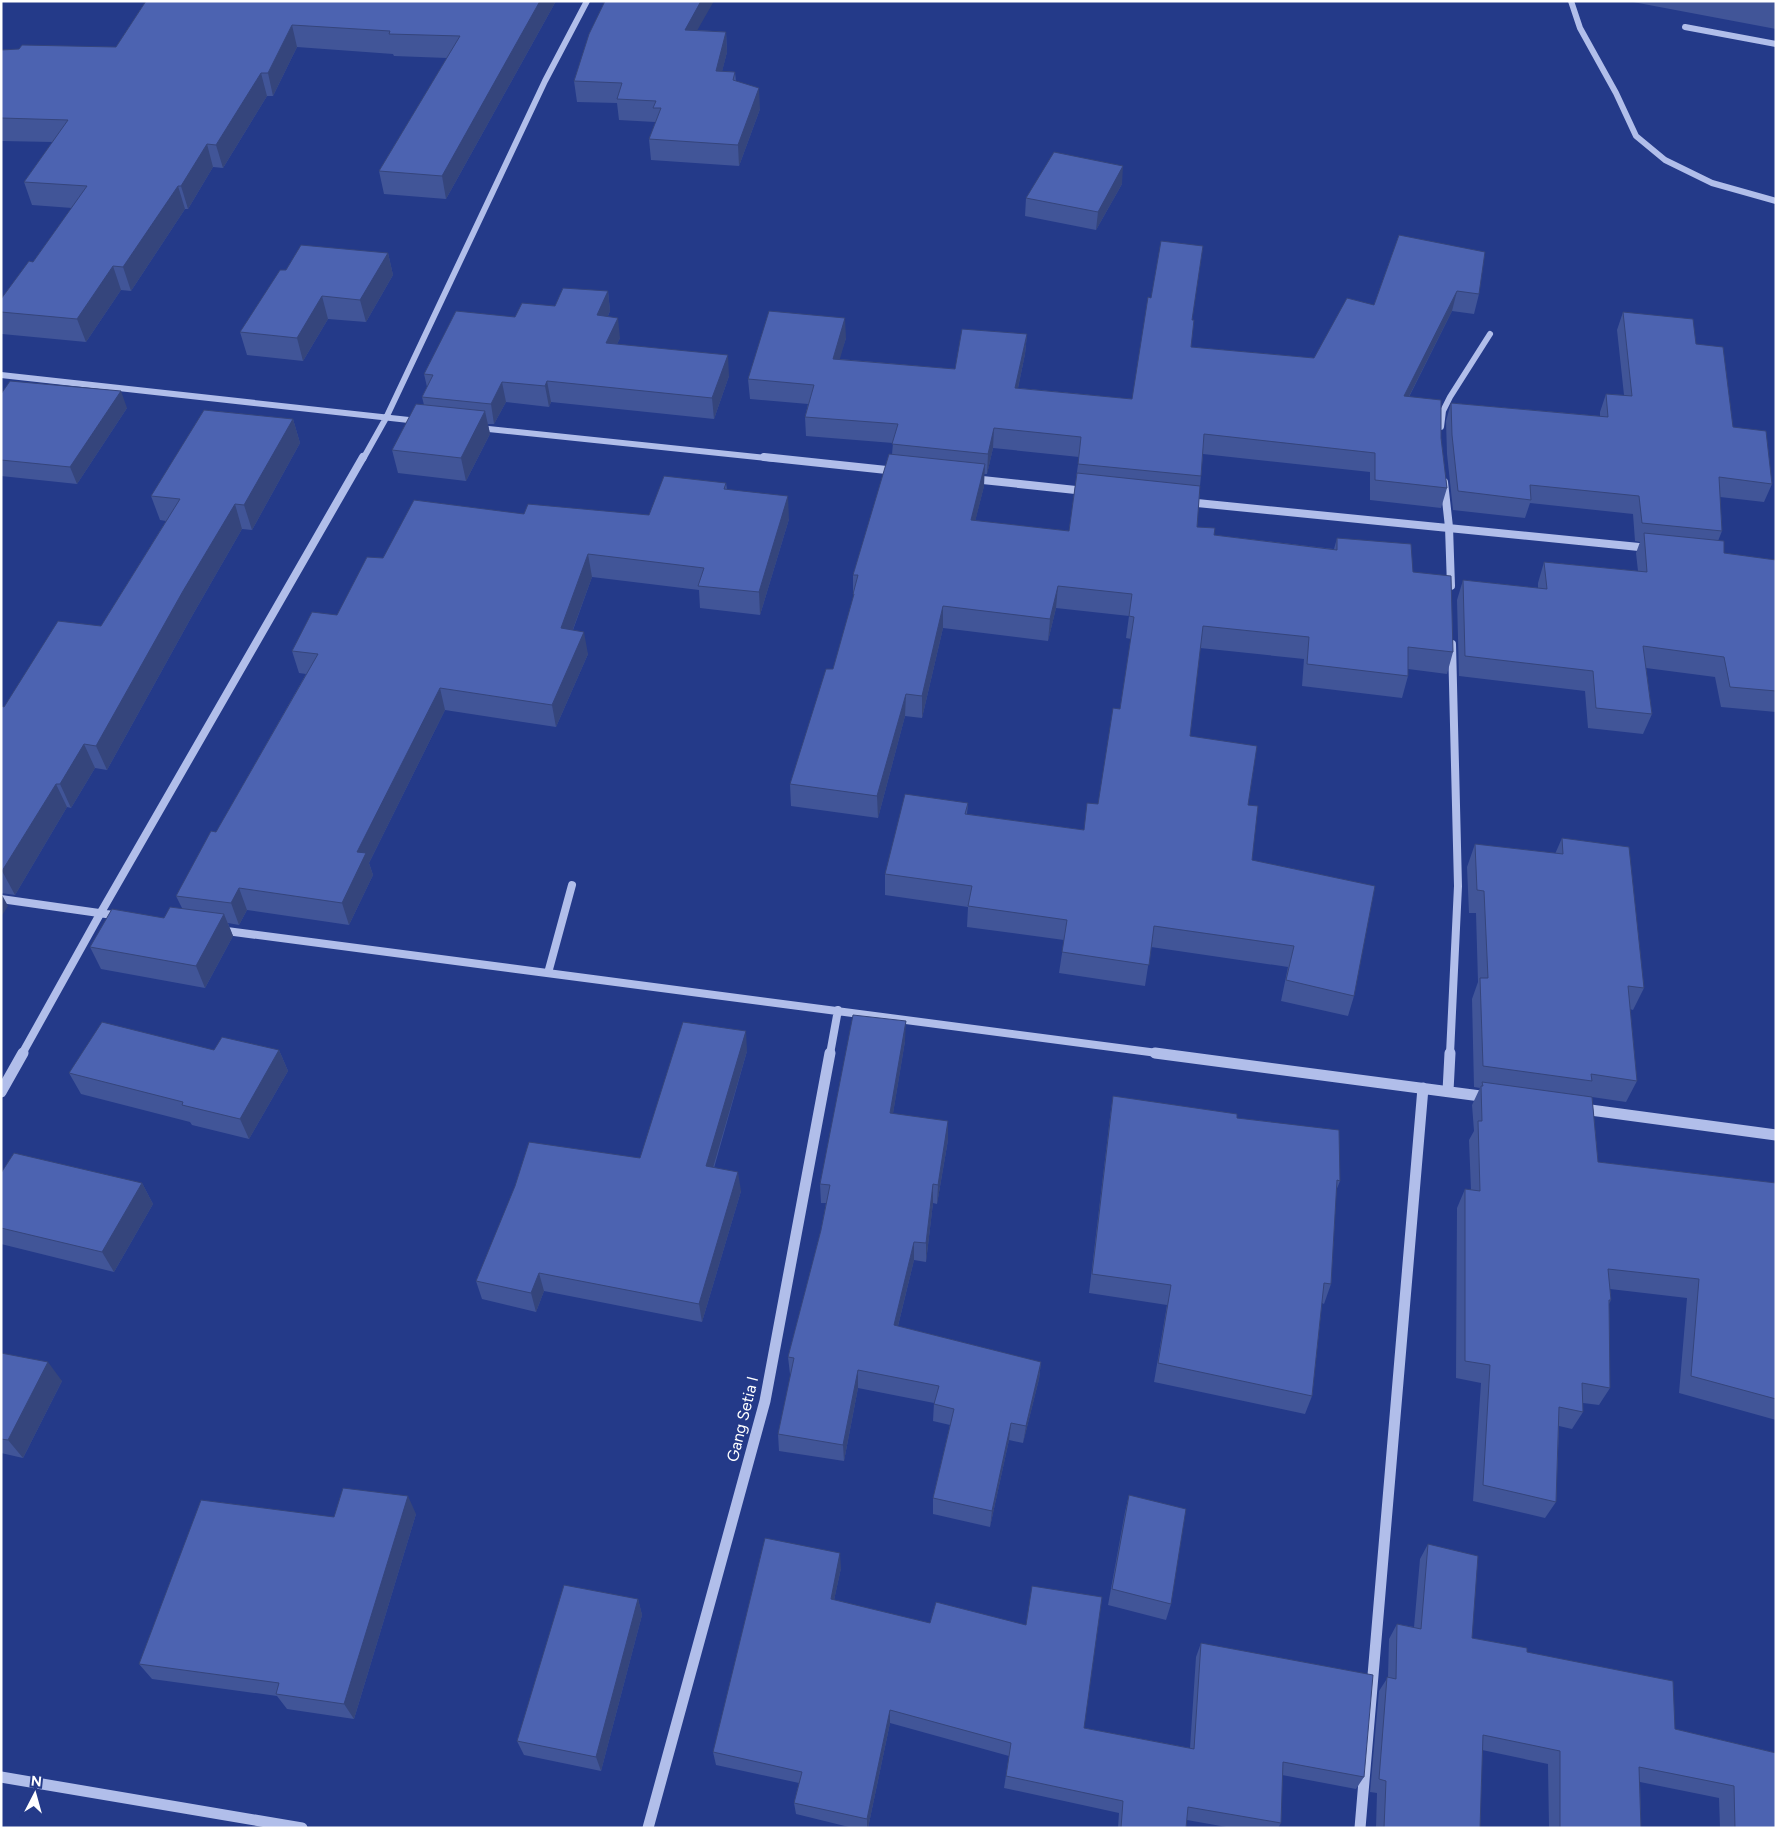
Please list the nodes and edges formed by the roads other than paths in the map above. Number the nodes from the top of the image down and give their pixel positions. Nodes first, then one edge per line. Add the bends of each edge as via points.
1 (587, 1) edge
2 (1571, 1) edge
3 (1685, 27) dead end
4 (1776, 44) edge
5 (1776, 201) edge
6 (1490, 334) dead end
7 (1, 375) edge
8 (386, 418) junction
9 (426, 422) edge
10 (466, 426) edge
11 (1441, 433) edge
12 (902, 472) edge
13 (961, 478) edge
14 (1444, 478) edge
15 (1090, 492) edge
16 (1179, 501) edge
17 (1449, 527) junction
18 (1657, 549) edge
19 (1451, 597) edge
20 (1452, 637) edge
21 (572, 885) dead end
22 (1, 899) edge
23 (100, 914) junction
24 (129, 918) edge
25 (207, 928) edge
26 (548, 973) junction
27 (838, 1010) junction
28 (1423, 1088) junction
29 (1448, 1091) junction
30 (1, 1092) edge
31 (1496, 1098) edge
32 (1573, 1108) edge
33 (1776, 1135) edge
34 (1, 1777) edge
35 (302, 1828) edge
36 (648, 1828) edge
37 (1360, 1828) edge

1 - 8 street via 545,82
2 - 5 street via 1580,28 1636,136 1665,160 1712,183
3 - 4 street
6 - 11 street via 1449,395 1441,417
7 - 8 street
8 - 9 street
8 - 23 street
10 - 12 street
13 - 15 street
14 - 17 street
16 - 17 street
17 - 18 street
17 - 19 street
20 - 29 street via 1458,886
21 - 26 street
22 - 23 street
23 - 24 street
23 - 30 street
25 - 26 street
26 - 27 street
27 - 28 street
27 - 36 street, Gang Setia I via 766,1401
28 - 29 street
28 - 37 street
29 - 31 street
32 - 33 street
34 - 35 street

